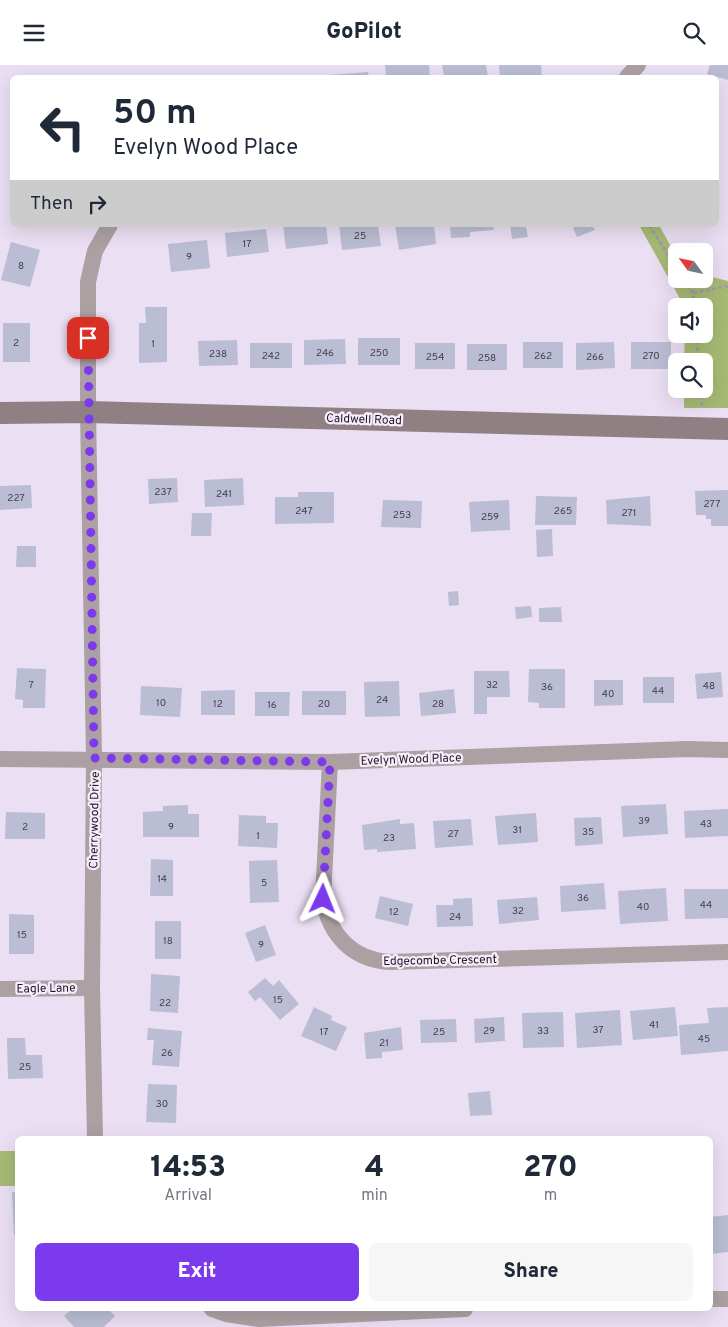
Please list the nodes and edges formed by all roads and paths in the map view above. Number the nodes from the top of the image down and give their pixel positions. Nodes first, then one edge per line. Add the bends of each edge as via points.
1 (638, 65) edge
2 (630, 75) edge
3 (109, 227) edge
4 (650, 227) edge
5 (668, 255) edge
6 (728, 286) edge
7 (690, 288) edge
8 (693, 293) junction
9 (693, 298) edge
10 (88, 412) junction
11 (0, 413) edge
12 (728, 429) edge
13 (728, 750) edge
14 (94, 758) junction
15 (0, 759) edge
16 (330, 762) junction
17 (728, 952) edge
18 (92, 988) junction
19 (0, 989) edge
20 (95, 1136) edge
21 (713, 1299) edge
22 (728, 1299) edge
23 (221, 1311) edge
24 (425, 1311) edge

1 - 2 street
3 - 10 street, Cherrywood Drive via 95,251 88,282
4 - 5 path
6 - 8 path
7 - 8 path
8 - 9 path
10 - 11 street, Caldwell Road
10 - 12 street, Caldwell Road
10 - 14 street, Cherrywood Drive
13 - 16 street, Evelyn Wood Place
14 - 15 street, Evelyn Wood Place
14 - 16 street, Evelyn Wood Place
14 - 18 street, Cherrywood Drive
16 - 17 street, Edgecombe Crescent via 323,899 327,917 338,937 364,957 389,963
18 - 19 street, Eagle Lane
18 - 20 street, Cherrywood Drive
21 - 22 street
23 - 24 street via 259,1319

